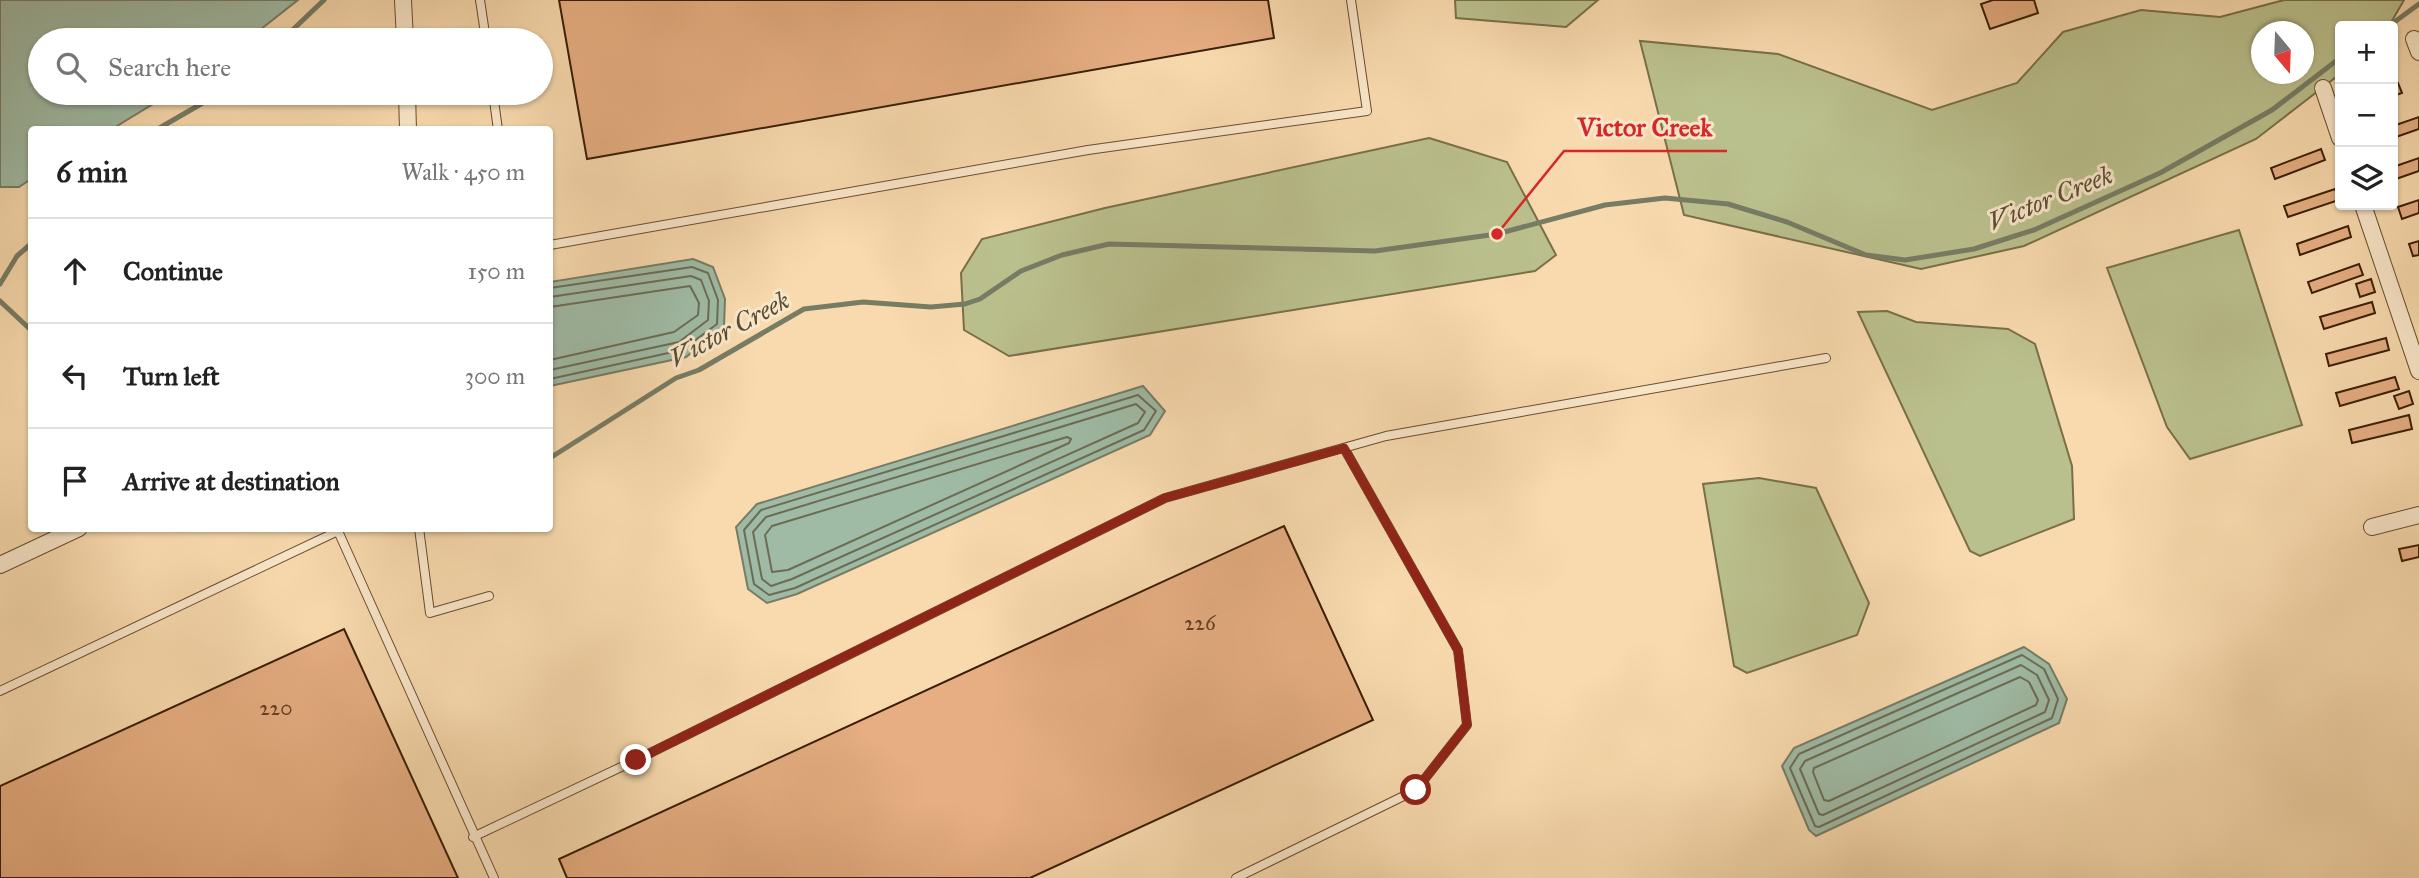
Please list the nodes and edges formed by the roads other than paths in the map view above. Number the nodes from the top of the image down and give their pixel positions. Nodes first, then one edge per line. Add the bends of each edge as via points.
1 (403, 0) edge
2 (480, 0) edge
3 (1351, 0) edge
4 (404, 28) edge
5 (484, 28) edge
6 (2323, 88) dead end
7 (407, 105) edge
8 (495, 105) edge
9 (2335, 123) edge
10 (408, 126) edge
11 (497, 126) edge
12 (2365, 210) edge
13 (553, 243) edge
14 (1826, 358) dead end
15 (2419, 371) edge
16 (1344, 448) junction
17 (2419, 515) edge
18 (2372, 527) dead end
19 (70, 532) edge
20 (336, 532) edge
21 (338, 532) edge
22 (420, 532) edge
23 (0, 565) edge
24 (489, 596) dead end
25 (0, 691) edge
26 (473, 836) junction
27 (494, 878) edge
28 (1236, 878) edge

1 - 4 street
2 - 5 lane
3 - 13 lane via 1367,111 1088,150
6 - 9 street
7 - 10 street
8 - 11 lane
12 - 15 street
14 - 16 lane via 1386,436
16 - 26 lane via 1165,498
16 - 28 lane via 1458,650 1467,725 1416,790
17 - 18 street
19 - 23 street
20 - 25 lane
21 - 26 lane
22 - 24 lane via 430,613
26 - 27 lane

